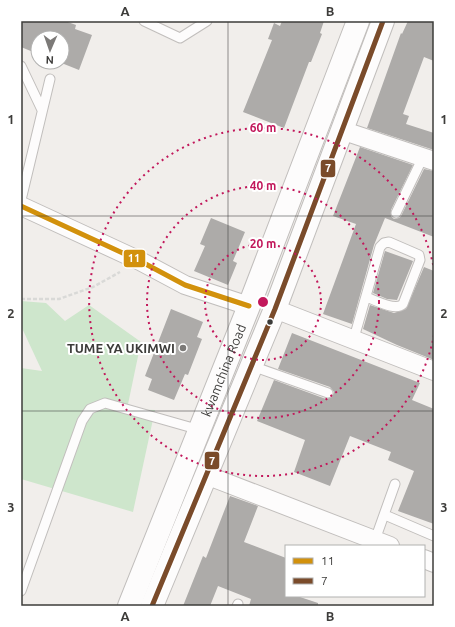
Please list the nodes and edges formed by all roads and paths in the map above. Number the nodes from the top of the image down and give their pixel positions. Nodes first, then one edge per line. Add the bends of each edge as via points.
1 (144, 21) edge
2 (207, 21) edge
3 (383, 21) edge
4 (355, 22) edge
5 (21, 66) edge
6 (50, 79) dead end
7 (331, 88) junction
8 (354, 98) junction
9 (42, 110) junction
10 (341, 130) junction
11 (428, 159) edge
12 (21, 200) edge
13 (21, 206) edge
14 (396, 213) dead end
15 (140, 261) junction
16 (366, 297) junction
17 (21, 299) edge
18 (249, 306) junction
19 (275, 308) junction
20 (354, 338) junction
21 (252, 366) junction
22 (434, 371) edge
23 (328, 393) dead end
24 (200, 430) junction
25 (206, 475) junction
26 (395, 484) dead end
27 (385, 515) junction
28 (434, 536) edge
29 (382, 543) edge
30 (21, 591) edge
31 (129, 606) edge
32 (152, 606) edge

1 - 2 lane via 180,38
3 - 8 main road, kwamchina Road
4 - 7 main road, kwamchina Road
5 - 9 lane
6 - 9 lane
7 - 8 main road
7 - 18 main road, kwamchina Road
8 - 10 main road, kwamchina Road
9 - 12 lane
10 - 11 street
10 - 19 main road, kwamchina Road
11 - 14 lane
13 - 15 street
15 - 17 path via 93,287 59,299
15 - 18 street via 185,286
16 - 16 lane via 395,308 400,307 420,260 419,255 389,242 384,243 380,248
16 - 20 lane
18 - 24 main road, kwamchina Road
19 - 20 street
19 - 21 main road, kwamchina Road
20 - 22 street
21 - 23 lane
21 - 25 main road, kwamchina Road
24 - 30 lane via 105,403 90,409 82,421
24 - 31 main road, kwamchina Road
25 - 29 street
25 - 32 main road, kwamchina Road
26 - 27 lane
27 - 28 lane
27 - 29 lane

